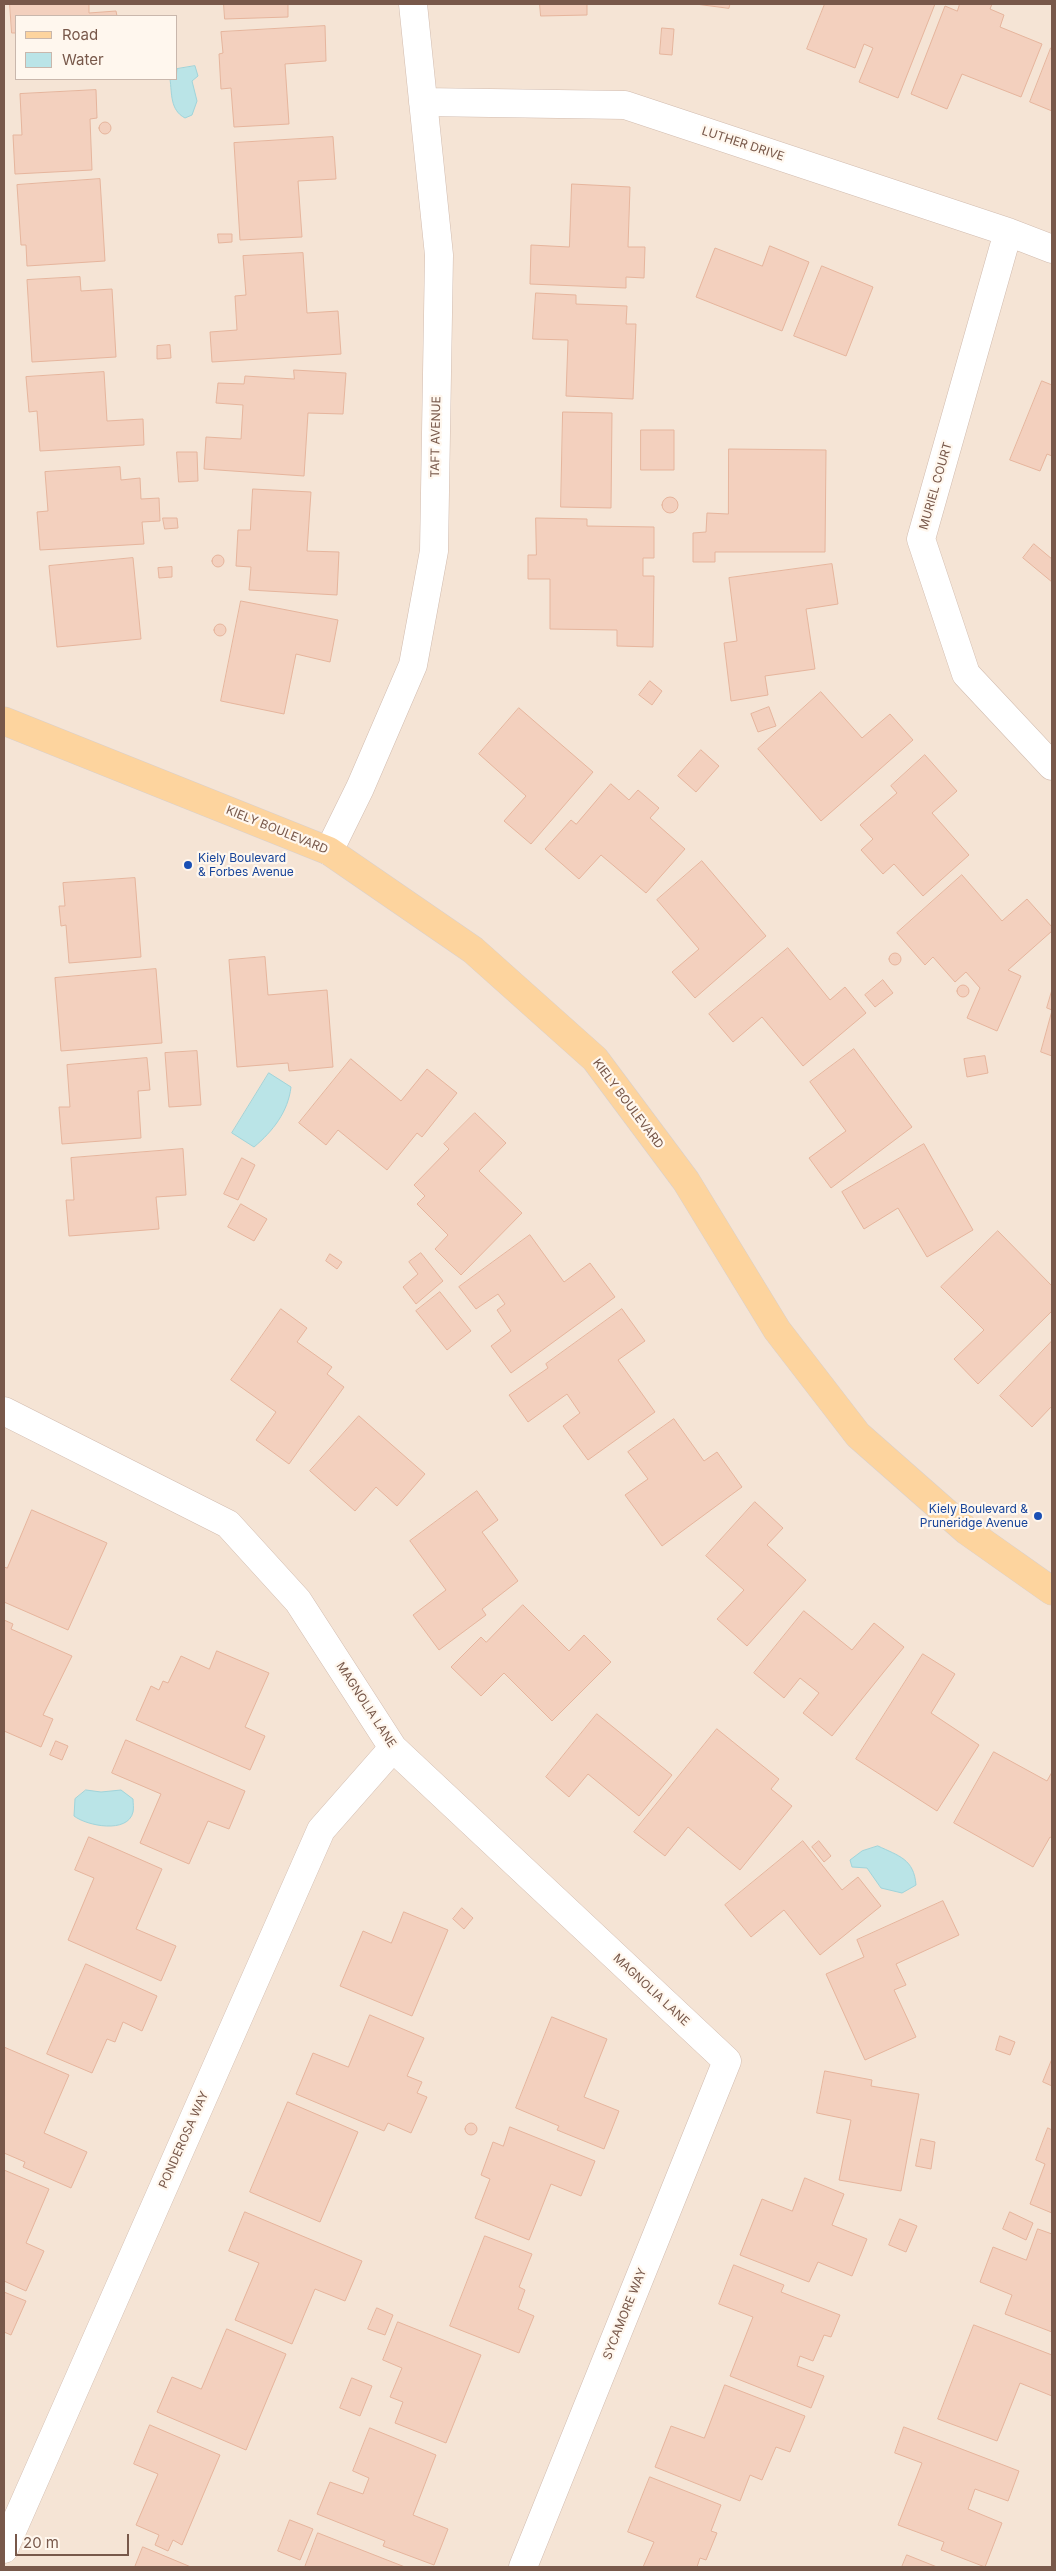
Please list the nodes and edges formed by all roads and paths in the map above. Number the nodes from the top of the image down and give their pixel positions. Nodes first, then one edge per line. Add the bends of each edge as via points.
1 (413, 4) edge
2 (423, 102) junction
3 (1008, 232) junction
4 (1052, 249) edge
5 (4, 721) edge
6 (1052, 766) edge
7 (329, 851) junction
8 (4, 1411) edge
9 (1052, 1591) edge
10 (393, 1748) junction
11 (727, 2061) joint
12 (4, 2549) edge
13 (522, 2567) edge

1 - 2 street, TAFT AVENUE
2 - 3 street, LUTHER DRIVE via 625,105
2 - 7 street, TAFT AVENUE via 440,255 434,551 413,665
3 - 4 street, LUTHER DRIVE
3 - 6 street, MURIEL COURT via 921,539 966,674
5 - 7 main road, KIELY BOULEVARD
7 - 9 main road, KIELY BOULEVARD via 473,950 595,1060 686,1181 777,1330 858,1435 967,1531
8 - 10 street, MAGNOLIA LANE via 228,1524 298,1601
10 - 11 street, MAGNOLIA LANE
10 - 12 street, PONDEROSA WAY via 321,1830
11 - 13 street, SYCAMORE WAY

